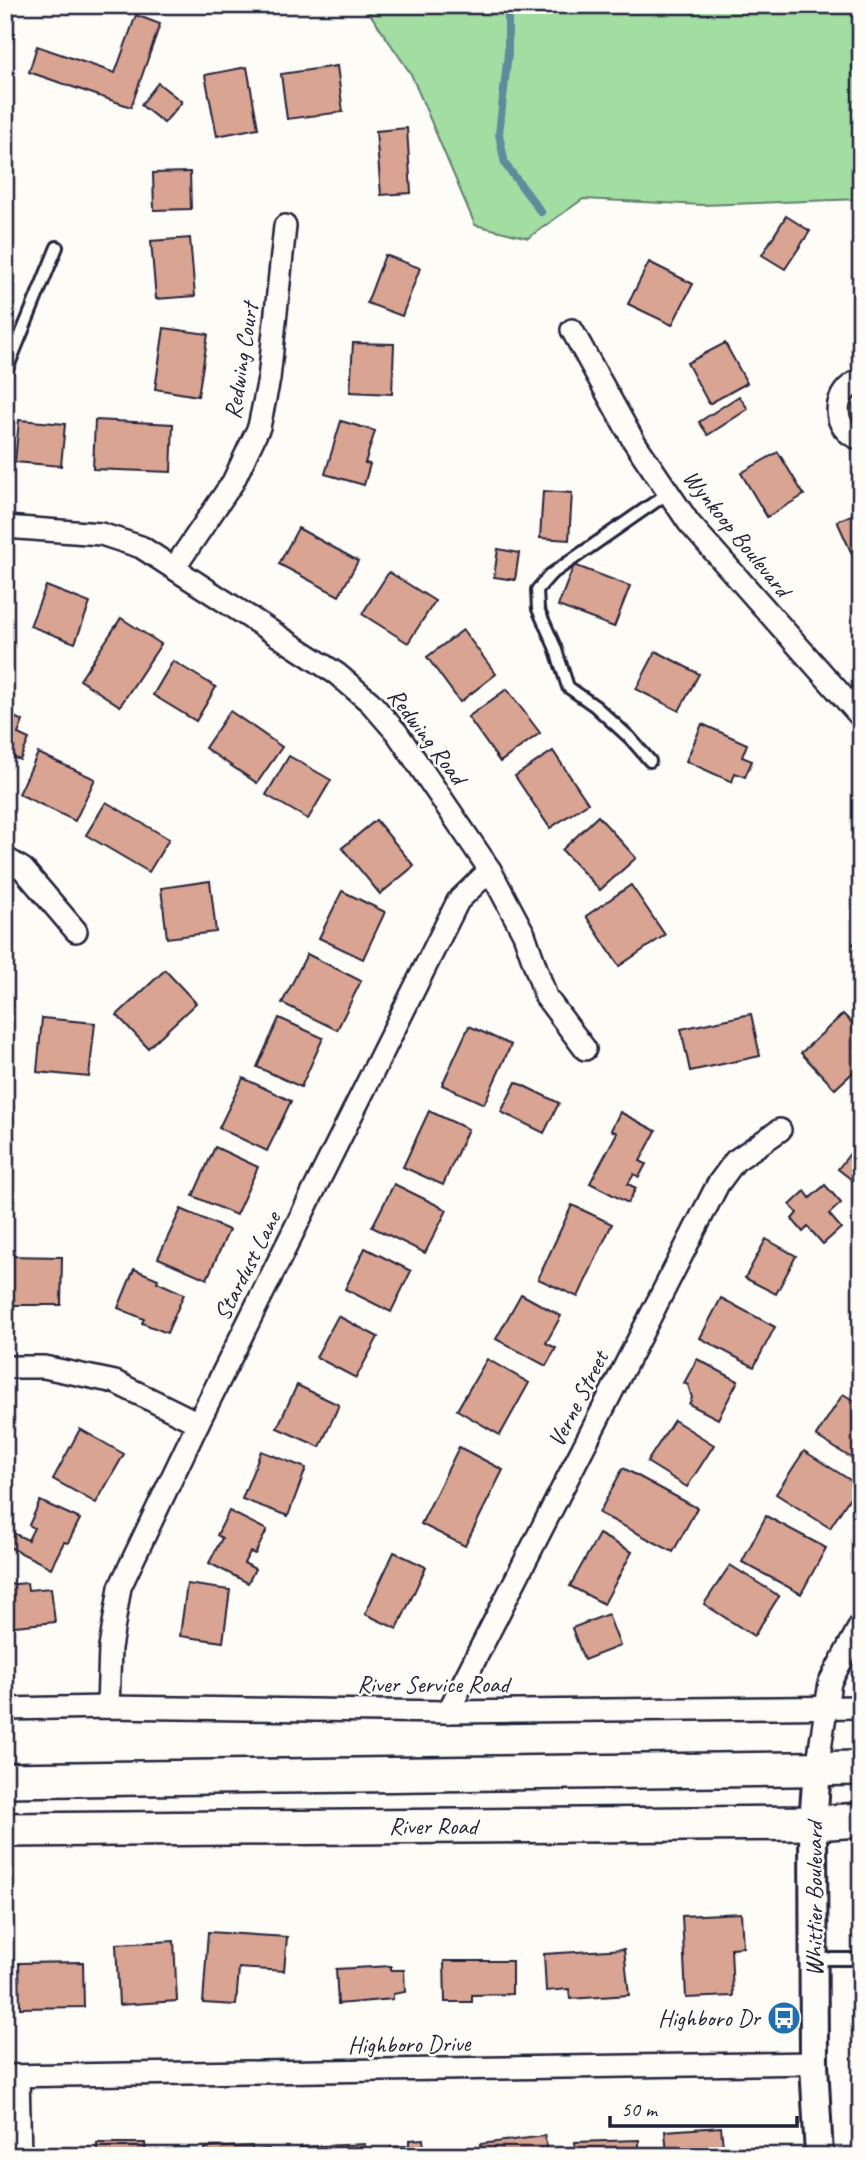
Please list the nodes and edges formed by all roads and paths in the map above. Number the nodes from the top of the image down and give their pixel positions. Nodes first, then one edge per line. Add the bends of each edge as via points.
1 (285, 226) dead end
2 (57, 247) dead end
3 (572, 330) dead end
4 (5, 374) edge
5 (861, 380) edge
6 (861, 439) edge
7 (668, 493) junction
8 (5, 527) edge
9 (175, 567) junction
10 (861, 717) edge
11 (650, 761) dead end
12 (5, 858) edge
13 (490, 870) junction
14 (76, 931) dead end
15 (585, 1049) dead end
16 (780, 1130) dead end
17 (5, 1367) edge
18 (198, 1423) junction
19 (861, 1624) edge
20 (108, 1707) junction
21 (861, 1707) edge
22 (5, 1709) edge
23 (826, 1709) junction
24 (448, 1712) junction
25 (861, 1768) edge
26 (817, 1769) junction
27 (5, 1780) edge
28 (861, 1820) edge
29 (813, 1823) junction
30 (5, 1830) edge
31 (814, 1959) junction
32 (861, 1959) edge
33 (814, 2063) junction
34 (12, 2076) edge
35 (20, 2156) edge
36 (819, 2156) edge

1 - 9 street, Redwing Court via 270,379 259,427 233,482
2 - 4 lane
3 - 7 street, Wynkoop Boulevard
5 - 6 street via 849,386 837,403 837,414 847,432
7 - 10 street, Wynkoop Boulevard via 689,523
7 - 11 lane via 550,575 537,590 538,609 568,687 595,706
8 - 9 street, Redwing Road via 100,534 141,547
9 - 13 street, Redwing Road via 337,674 370,702 397,733
12 - 14 street via 23,869
13 - 15 street, Redwing Road via 524,934 546,997
13 - 18 street, Stardust Lane via 458,901
16 - 24 street, Verne Street via 735,1161 718,1184
17 - 18 street via 44,1367 115,1382
18 - 20 street, Stardust Lane via 120,1587 110,1648
19 - 23 street via 830,1682
20 - 22 street, River Service Road
20 - 24 street, River Service Road
21 - 23 street, River Service Road
23 - 24 street, River Service Road
23 - 26 street
25 - 26 main road
26 - 27 main road
26 - 29 street, Whittier Boulevard
28 - 29 main road, River Road
29 - 30 main road, River Road
29 - 31 street, Whittier Boulevard
31 - 32 lane
31 - 33 street, Whittier Boulevard
33 - 34 street, Highboro Drive
33 - 36 street, Whittier Boulevard
34 - 35 street

